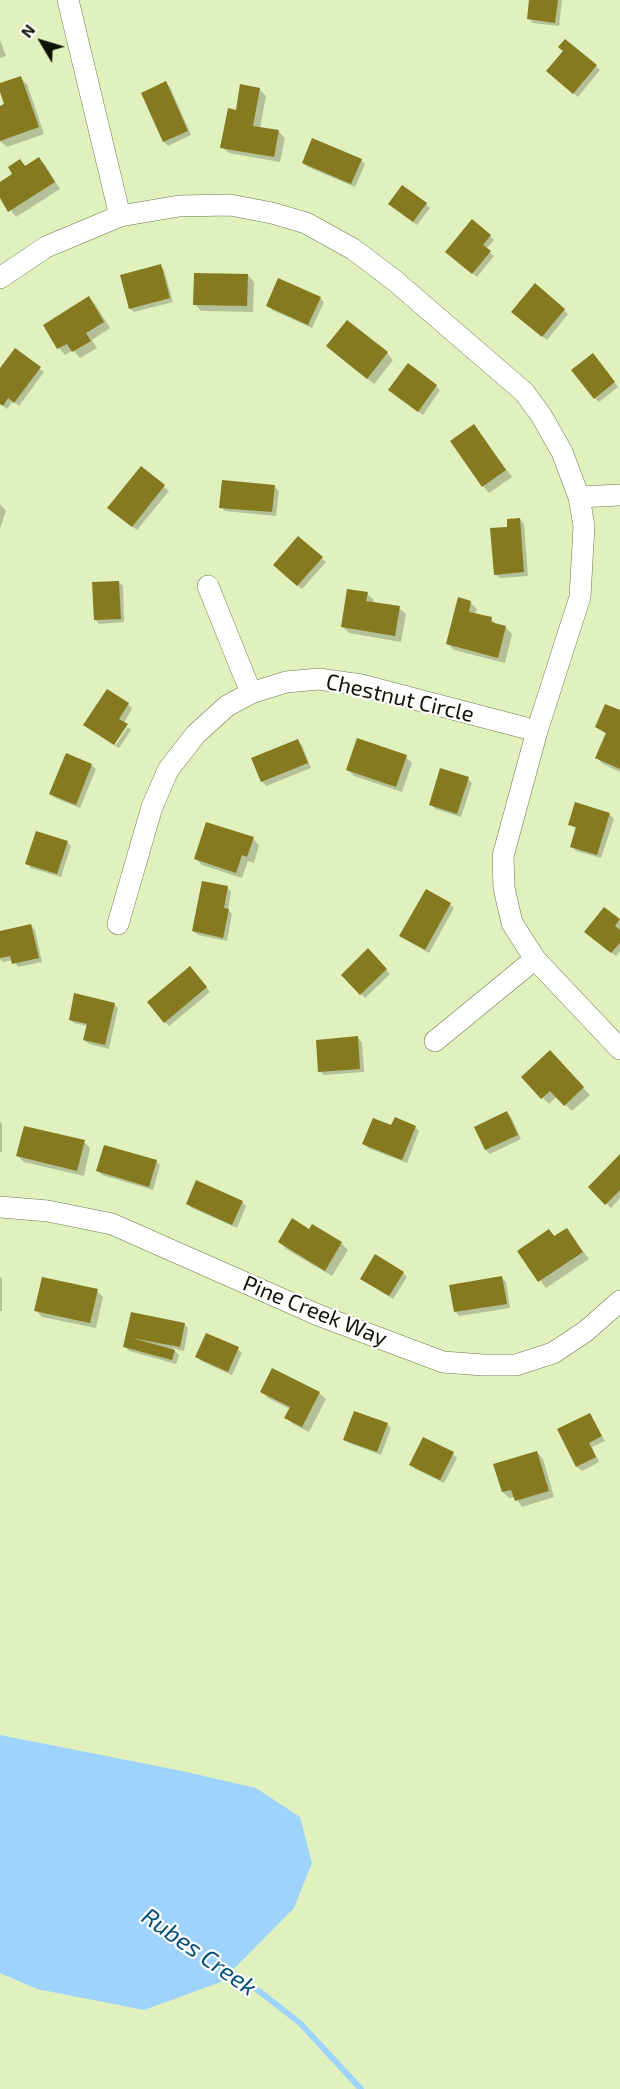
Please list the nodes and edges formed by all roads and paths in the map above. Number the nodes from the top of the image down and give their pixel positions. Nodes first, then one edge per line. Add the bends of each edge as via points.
1 (68, 0) edge
2 (120, 216) junction
3 (0, 278) edge
4 (620, 495) edge
5 (579, 497) junction
6 (208, 586) dead end
7 (251, 693) junction
8 (537, 731) junction
9 (117, 924) dead end
10 (535, 958) junction
11 (435, 1041) dead end
12 (620, 1049) edge
13 (0, 1207) edge
14 (620, 1301) edge

1 - 2 street
2 - 3 street via 46,247
2 - 5 street via 179,206 230,205 306,224 353,249 524,392 562,452
4 - 5 street
5 - 8 street via 584,526 580,597
6 - 7 street
7 - 8 street, Chestnut Circle via 286,682 319,679 372,687
7 - 9 street, Chestnut Circle via 227,706 196,734 168,770 152,807
8 - 10 street via 503,856 504,888 512,923
10 - 11 street
10 - 12 street
13 - 14 street, Pine Creek Way via 48,1210 112,1224 318,1315 443,1362 516,1365 553,1353

